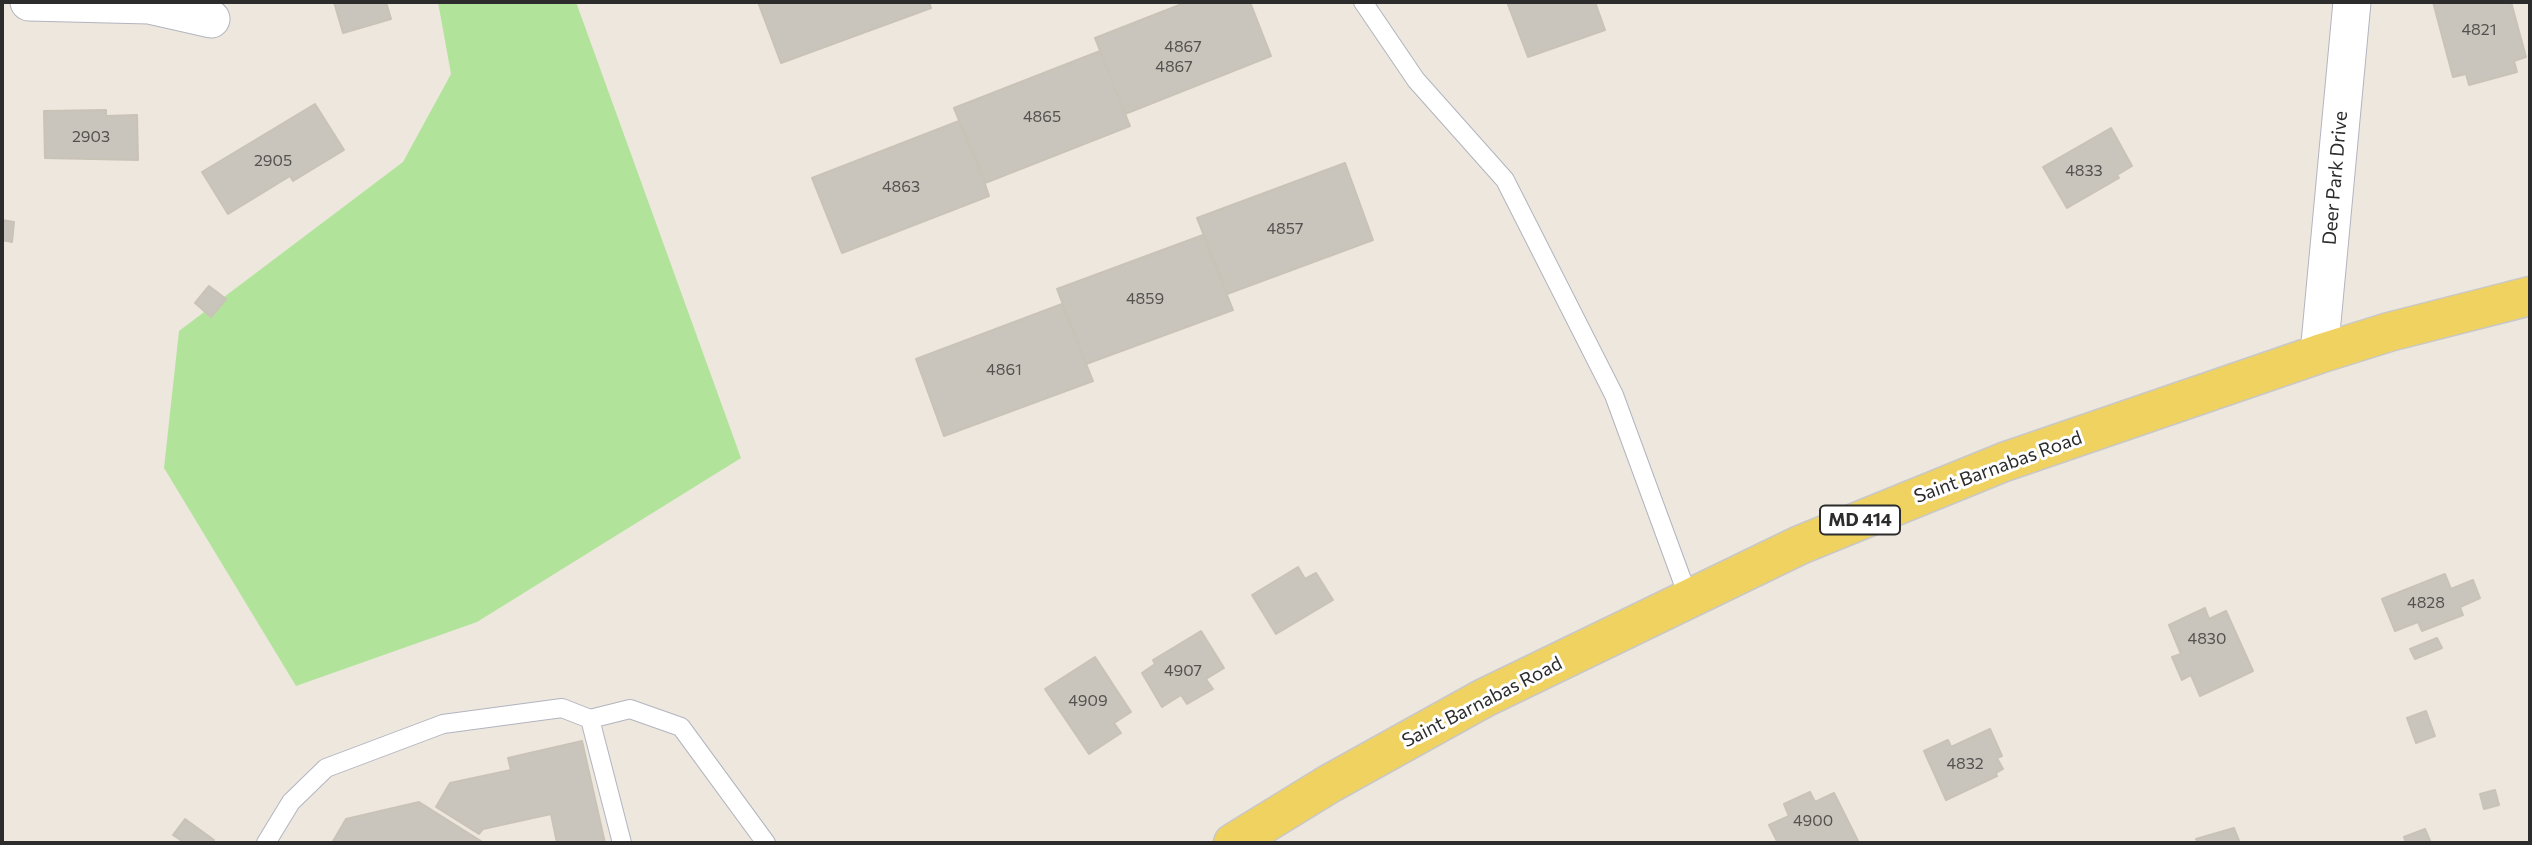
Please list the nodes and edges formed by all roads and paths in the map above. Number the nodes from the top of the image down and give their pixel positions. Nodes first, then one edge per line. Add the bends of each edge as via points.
1 (29, 2) edge
2 (1363, 2) edge
3 (2352, 2) edge
4 (211, 19) dead end
5 (2530, 296) edge
6 (2319, 354) junction
7 (1689, 599) junction
8 (590, 719) junction
9 (266, 843) edge
10 (622, 843) edge
11 (766, 843) edge
12 (1233, 843) edge

1 - 4 street via 149,5
2 - 7 lane via 1416,80 1505,180 1614,395
3 - 6 street, Deer Park Drive
5 - 6 main road, Saint Barnabas Road / MD 414
6 - 7 main road, Saint Barnabas Road / MD 414 via 2004,462 1800,545
7 - 12 main road, Saint Barnabas Road / MD 414 via 1484,698
8 - 9 lane via 562,708 443,724 326,768 291,802
8 - 10 lane
8 - 11 lane via 630,709 681,727

